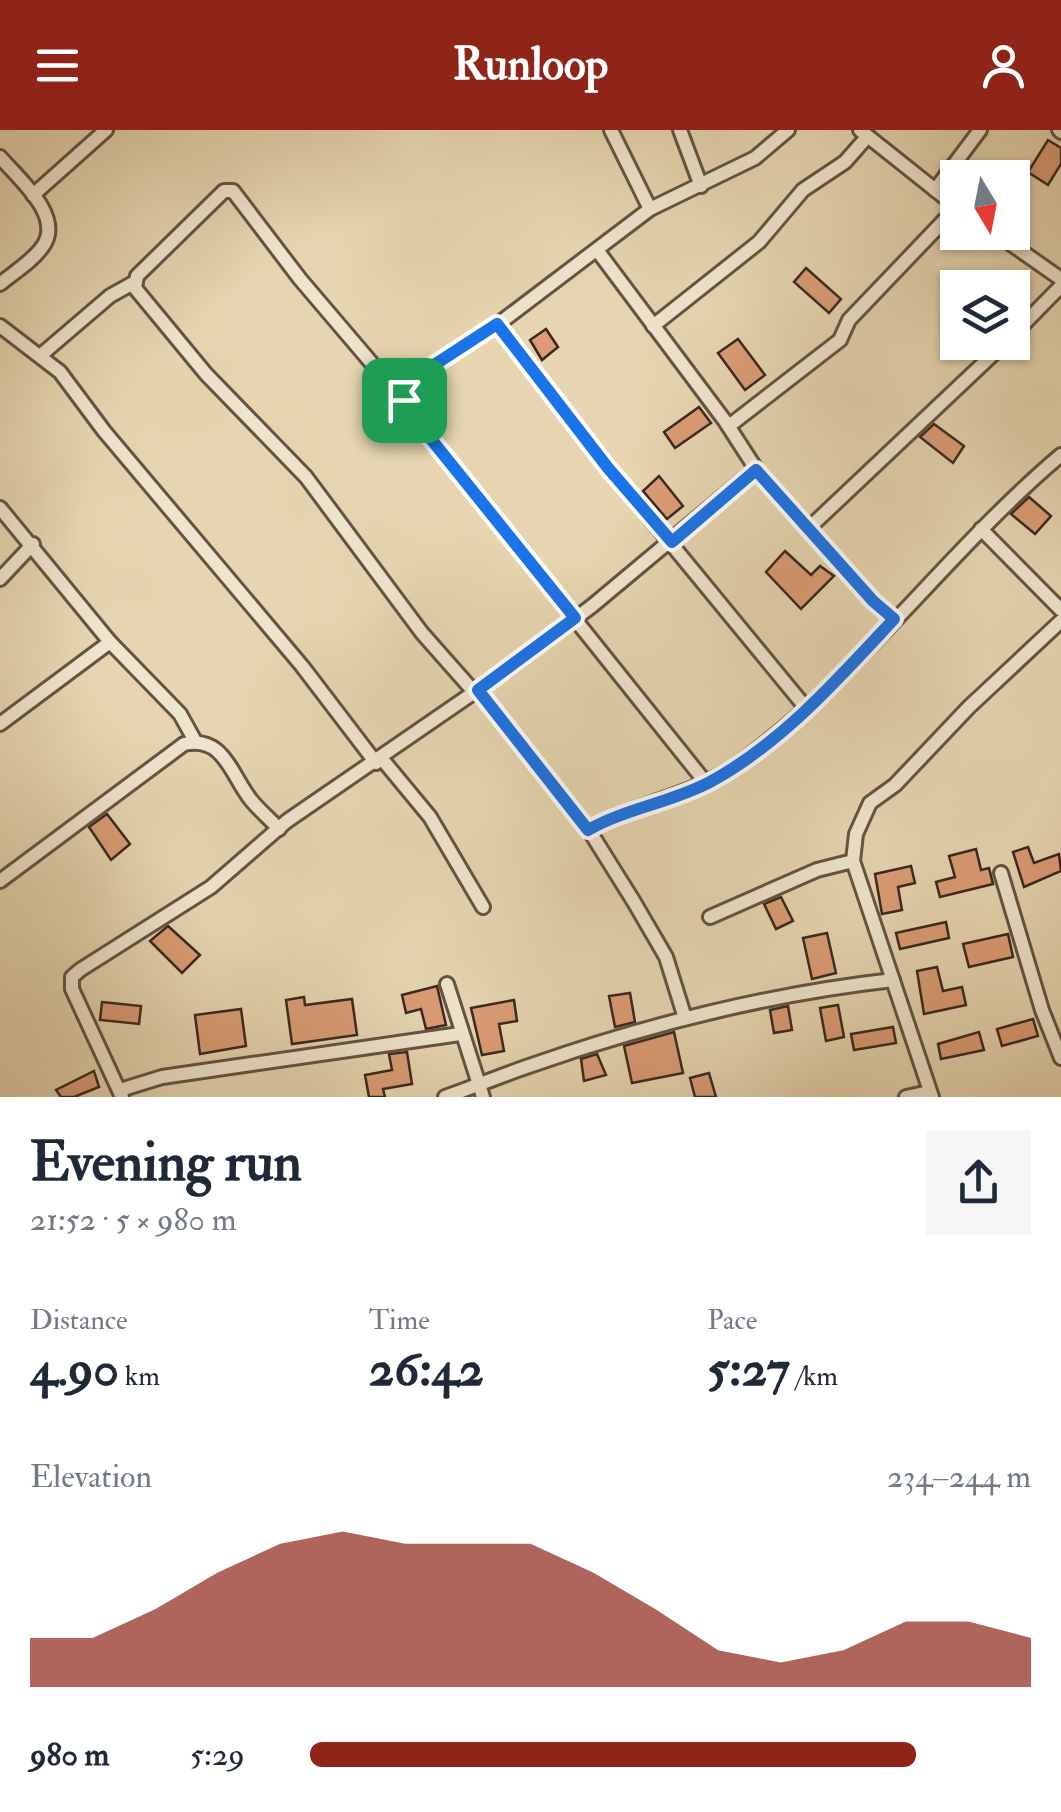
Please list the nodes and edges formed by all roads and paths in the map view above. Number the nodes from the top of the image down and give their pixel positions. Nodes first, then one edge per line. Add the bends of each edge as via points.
1 (106, 130) edge
2 (612, 130) edge
3 (680, 130) edge
4 (788, 130) edge
5 (980, 130) edge
6 (863, 134) edge
7 (0, 157) edge
8 (701, 186) junction
9 (934, 190) junction
10 (940, 194) edge
11 (33, 195) junction
12 (650, 209) junction
13 (940, 225) edge
14 (596, 250) junction
15 (1018, 250) edge
16 (135, 282) junction
17 (1061, 283) edge
18 (0, 284) edge
19 (1030, 317) edge
20 (497, 324) junction
21 (0, 326) edge
22 (653, 326) junction
23 (41, 355) junction
24 (987, 360) edge
25 (404, 400) junction
26 (729, 426) junction
27 (1061, 455) edge
28 (756, 470) junction
29 (0, 508) edge
30 (808, 529) junction
31 (981, 529) junction
32 (672, 542) junction
33 (33, 544) junction
34 (0, 578) edge
35 (1061, 610) edge
36 (575, 618) junction
37 (894, 619) junction
38 (1061, 621) edge
39 (110, 642) junction
40 (476, 692) junction
41 (806, 708) junction
42 (0, 724) edge
43 (195, 741) junction
44 (379, 761) junction
45 (706, 783) junction
46 (278, 829) junction
47 (588, 830) junction
48 (853, 861) junction
49 (1001, 873) dead end
50 (0, 881) edge
51 (483, 907) dead end
52 (710, 916) dead end
53 (892, 980) junction
54 (447, 984) dead end
55 (685, 1018) junction
56 (460, 1034) junction
57 (1061, 1058) edge
58 (481, 1092) edge
59 (121, 1093) edge
60 (931, 1094) edge
61 (444, 1097) edge
62 (906, 1097) edge

1 - 11 street
2 - 12 street
3 - 8 street
4 - 8 street via 755,158
5 - 9 street
6 - 9 street
6 - 22 street via 845,162 803,190 759,242
7 - 11 street
8 - 12 street
9 - 10 street
11 - 18 street via 48,234 42,248
12 - 14 street
13 - 26 street via 848,320 840,340
14 - 20 street
14 - 22 street
15 - 17 street
16 - 23 street
16 - 25 street via 224,192 234,191
16 - 40 street via 194,361 306,477 422,633
17 - 19 street
20 - 25 street via 411,380 402,390
20 - 32 street
21 - 23 street
22 - 26 street
23 - 44 street
24 - 30 street
25 - 36 street
26 - 28 street
27 - 31 street
28 - 30 street
28 - 32 street
29 - 33 street
30 - 37 street
31 - 35 street
31 - 37 street
32 - 36 street
32 - 41 street
33 - 34 street
33 - 39 street
36 - 40 street
36 - 45 street
37 - 41 street
38 - 48 street via 870,803
39 - 42 street
39 - 43 street via 180,714
40 - 44 street
40 - 47 street
41 - 45 street
43 - 46 street via 218,750
43 - 50 street
44 - 46 street
44 - 51 street via 437,828
45 - 47 street
46 - 59 street via 211,887 72,978 87,1026
47 - 55 street via 666,957
48 - 52 street
48 - 53 street
49 - 57 street
53 - 55 street
53 - 60 street
54 - 56 street
55 - 58 street via 532,1065
56 - 58 street
56 - 59 street via 162,1077
58 - 61 street
60 - 62 street

